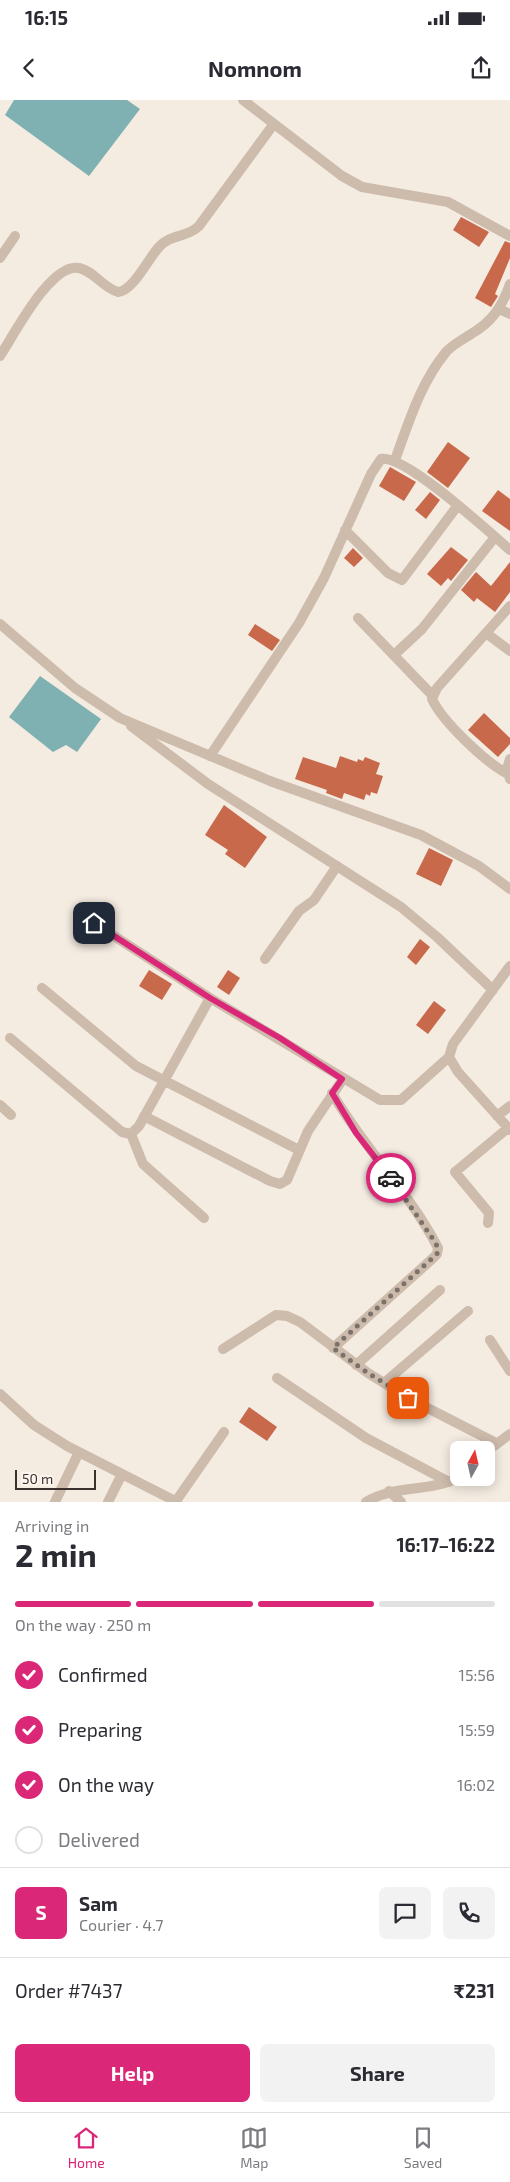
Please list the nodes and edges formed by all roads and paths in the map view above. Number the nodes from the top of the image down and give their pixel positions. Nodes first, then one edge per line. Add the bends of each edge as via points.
1 (243, 100) edge
2 (273, 125) junction
3 (15, 236) dead end
4 (510, 236) edge
5 (0, 258) edge
6 (510, 284) edge
7 (499, 309) junction
8 (510, 314) edge
9 (0, 356) edge
10 (395, 460) junction
11 (458, 505) junction
12 (345, 530) junction
13 (495, 537) junction
14 (510, 550) edge
15 (510, 606) edge
16 (358, 618) dead end
17 (0, 624) edge
18 (486, 633) junction
19 (510, 651) edge
20 (394, 655) junction
21 (432, 695) junction
22 (120, 718) junction
23 (210, 756) junction
24 (510, 758) edge
25 (509, 776) edge
26 (337, 866) junction
27 (510, 889) edge
28 (94, 923) dead end
29 (265, 959) dead end
30 (510, 966) edge
31 (42, 988) dead end
32 (493, 990) junction
33 (210, 998) junction
34 (10, 1038) dead end
35 (449, 1056) junction
36 (342, 1079) junction
37 (164, 1080) junction
38 (332, 1093) junction
39 (0, 1105) edge
40 (510, 1106) edge
41 (11, 1115) dead end
42 (144, 1116) junction
43 (498, 1116) junction
44 (509, 1129) edge
45 (131, 1134) junction
46 (299, 1150) junction
47 (204, 1218) dead end
48 (488, 1223) dead end
49 (440, 1290) dead end
50 (468, 1312) dead end
51 (490, 1340) dead end
52 (333, 1348) junction
53 (223, 1349) dead end
54 (356, 1365) junction
55 (510, 1371) edge
56 (277, 1378) dead end
57 (384, 1383) junction
58 (0, 1394) edge
59 (224, 1432) dead end
60 (510, 1434) edge
61 (496, 1443) joint
62 (80, 1452) junction
63 (122, 1474) junction
64 (450, 1478) edge
65 (450, 1481) edge
66 (390, 1491) junction
67 (56, 1502) edge
68 (108, 1502) edge
69 (176, 1502) edge
70 (366, 1502) edge
71 (402, 1502) edge

1 - 2 street
2 - 4 street via 362,187 448,202
2 - 9 street via 199,226 160,246 129,287 118,292 82,269 64,270 42,292
3 - 5 street
6 - 7 street
7 - 8 street
7 - 10 street via 489,322 454,344 434,369 419,395
10 - 11 street
10 - 12 street via 381,458 376,464
11 - 12 street via 402,580 388,573
11 - 13 street
12 - 23 street via 299,623
13 - 14 street
13 - 20 street via 422,629
15 - 18 street
16 - 20 street
17 - 22 street via 75,688
18 - 19 street
18 - 21 street
20 - 21 street
21 - 25 street via 441,713 485,759
22 - 23 street
22 - 26 street via 208,784
23 - 27 street via 421,835 479,866
24 - 25 street
26 - 29 street via 314,900 299,911
26 - 32 street via 420,921
28 - 33 street
30 - 32 street
31 - 37 street via 127,1059
32 - 35 street via 453,1044
33 - 36 street via 280,1038
33 - 37 street
34 - 45 street via 115,1127
35 - 36 street via 407,1097 396,1102 380,1100
35 - 43 street via 458,1072
36 - 38 street
37 - 42 street
37 - 46 street
38 - 46 street
38 - 52 street via 356,1133 438,1248 432,1260
39 - 41 street
40 - 43 street
42 - 45 street
42 - 46 street via 276,1184 287,1180
43 - 44 street
44 - 48 street via 455,1172 489,1213
45 - 47 street via 143,1164
49 - 54 street
50 - 57 street
51 - 55 street
52 - 53 street via 300,1322 283,1315 271,1318
52 - 54 street
54 - 57 street
56 - 64 street via 366,1438
57 - 61 street
58 - 62 street via 34,1425
59 - 69 street
60 - 61 street
62 - 63 street
62 - 67 street
63 - 68 street
63 - 69 street
65 - 66 street
66 - 70 street
66 - 71 street

